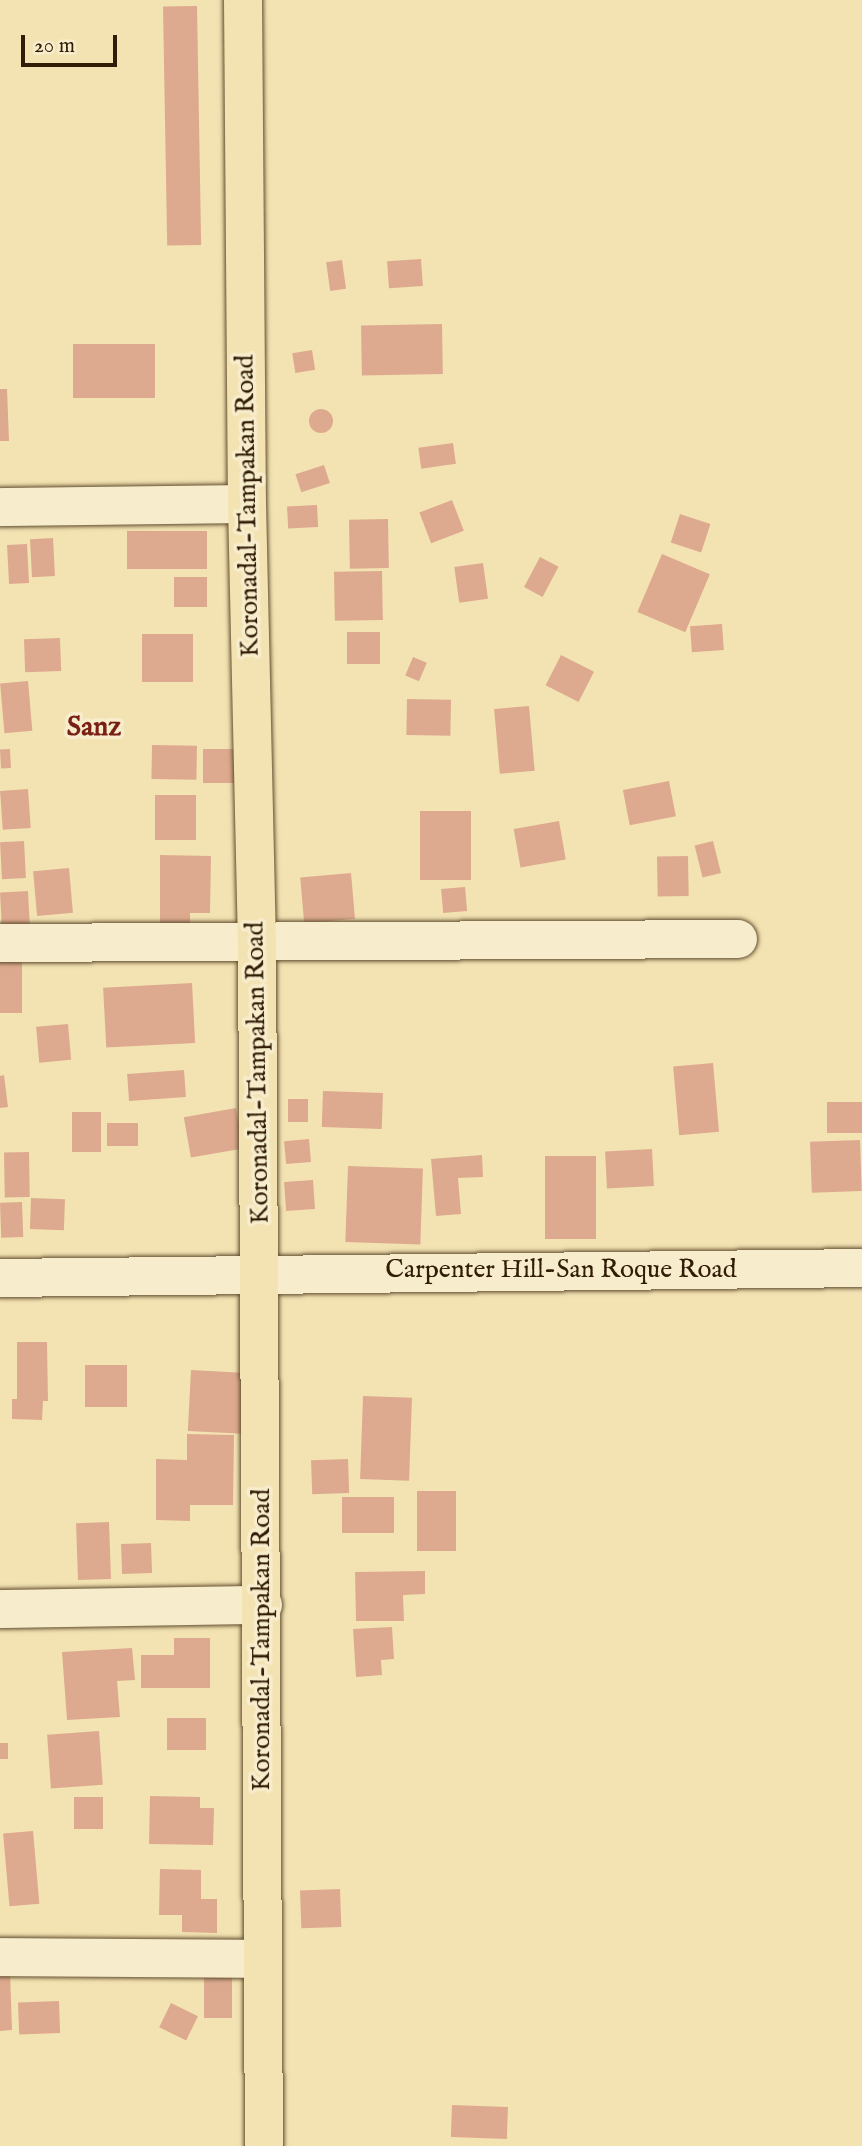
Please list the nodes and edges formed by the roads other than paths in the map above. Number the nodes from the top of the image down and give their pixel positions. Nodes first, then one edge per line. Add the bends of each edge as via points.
1 (243, 0) edge
2 (247, 504) junction
3 (0, 507) edge
4 (738, 939) dead end
5 (0, 943) edge
6 (257, 943) junction
7 (862, 1268) edge
8 (260, 1272) junction
9 (0, 1278) edge
10 (263, 1605) junction
11 (0, 1609) edge
12 (0, 1957) edge
13 (262, 1959) junction
14 (264, 2146) edge

1 - 2 main road, Koronadal-Tampakan Road
2 - 3 street
2 - 6 main road, Koronadal-Tampakan Road
4 - 6 street
5 - 6 street
6 - 8 main road, Koronadal-Tampakan Road
7 - 8 street, Carpenter Hill-San Roque Road
8 - 9 street, Carpenter Hill-San Roque Road
8 - 10 main road, Koronadal-Tampakan Road
10 - 11 street
10 - 13 main road, Koronadal-Tampakan Road
12 - 13 street
13 - 14 main road, Koronadal-Tampakan Road

